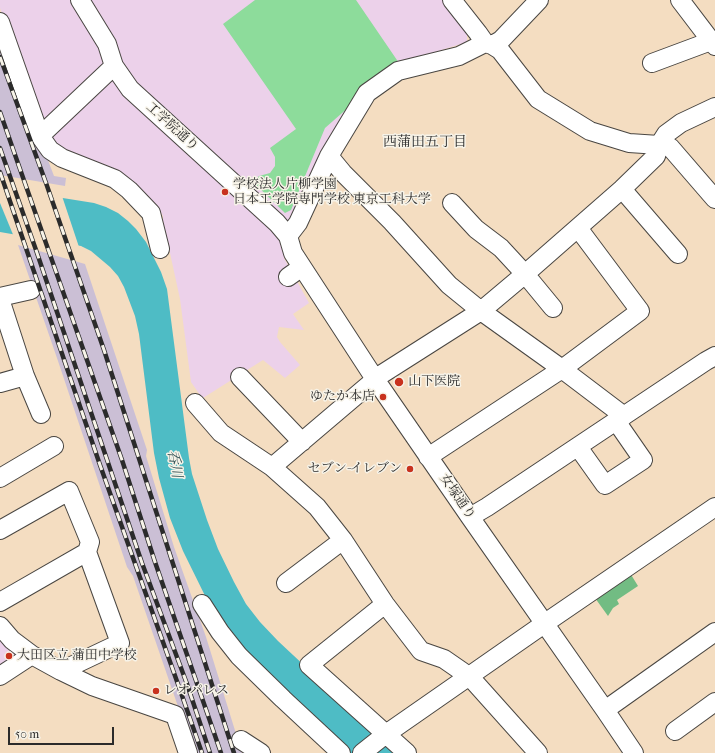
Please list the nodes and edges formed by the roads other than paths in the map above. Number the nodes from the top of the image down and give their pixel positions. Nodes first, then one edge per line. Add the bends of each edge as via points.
1 (80, 0) edge
2 (452, 0) edge
3 (539, 0) edge
4 (680, 0) edge
5 (0, 22) edge
6 (713, 43) edge
7 (488, 44) junction
8 (652, 63) dead end
9 (114, 66) junction
10 (715, 107) edge
11 (40, 136) junction
12 (659, 145) junction
13 (329, 156) junction
14 (622, 189) junction
15 (715, 199) edge
16 (452, 203) dead end
17 (578, 228) junction
18 (288, 236) junction
19 (160, 249) dead end
20 (678, 254) dead end
21 (525, 274) junction
22 (31, 290) dead end
23 (0, 298) edge
24 (553, 308) dead end
25 (480, 311) junction
26 (715, 356) edge
27 (562, 369) junction
28 (25, 376) junction
29 (240, 377) dead end
30 (375, 379) junction
31 (0, 383) edge
32 (195, 403) dead end
33 (41, 414) dead end
34 (620, 419) junction
35 (302, 442) junction
36 (54, 446) dead end
37 (578, 447) junction
38 (428, 457) junction
39 (272, 467) junction
40 (0, 478) edge
41 (715, 507) edge
42 (470, 517) junction
43 (0, 530) edge
44 (343, 540) junction
45 (87, 552) junction
46 (286, 583) dead end
47 (0, 602) edge
48 (202, 604) dead end
49 (385, 604) junction
50 (545, 624) junction
51 (0, 626) edge
52 (712, 641) edge
53 (32, 655) junction
54 (61, 671) junction
55 (0, 676) edge
56 (470, 677) junction
57 (715, 702) edge
58 (605, 710) junction
59 (674, 731) dead end
60 (385, 736) junction
61 (241, 740) dead end
62 (188, 753) edge
63 (261, 753) edge
64 (341, 753) edge
65 (362, 753) edge
66 (407, 753) edge
67 (538, 753) edge
68 (634, 753) edge

1 - 9 street, 工学院通り via 107,44
2 - 7 street
3 - 7 street via 501,40
4 - 6 street
5 - 11 street
6 - 8 street
7 - 12 street via 500,50 538,99 590,131 628,143
7 - 13 street via 459,56 398,71 367,93
9 - 11 street
9 - 18 street, 工学院通り via 130,89 277,223
10 - 12 street via 680,123 666,134
11 - 19 street via 50,150 62,158 115,179 129,190 151,213
12 - 14 street via 656,156
12 - 15 street via 670,147
13 - 18 street via 298,223
13 - 25 street via 449,285
14 - 17 street
14 - 20 street
16 - 21 street
17 - 21 street
17 - 27 street via 640,311
18 - 30 street, 女塚通り via 295,272
21 - 24 street
21 - 25 street
22 - 23 street
23 - 28 street
25 - 27 street
25 - 30 street
26 - 34 street
27 - 34 street
27 - 38 street
28 - 31 street
28 - 33 street
29 - 35 street
30 - 35 street
30 - 38 street, 女塚通り
32 - 39 street via 221,433
34 - 37 street
34 - 37 street via 643,460 605,486
35 - 39 street
36 - 40 street
37 - 42 street
38 - 42 street, 女塚通り
39 - 44 street via 318,507
41 - 50 street via 643,554
42 - 50 street, 女塚通り
43 - 45 street via 69,490 90,542
44 - 46 street
44 - 49 street
45 - 47 street
45 - 54 street via 120,643
48 - 64 street via 239,656
49 - 56 street via 421,650 444,659
49 - 60 street via 309,665
50 - 56 street
50 - 58 street, 女塚通り
51 - 53 street via 12,640
52 - 58 street
53 - 54 street
53 - 55 street
54 - 62 street via 92,686 175,715
56 - 60 street
56 - 67 street
57 - 59 street
58 - 68 street, 女塚通り
60 - 65 street
60 - 66 street
61 - 63 street

